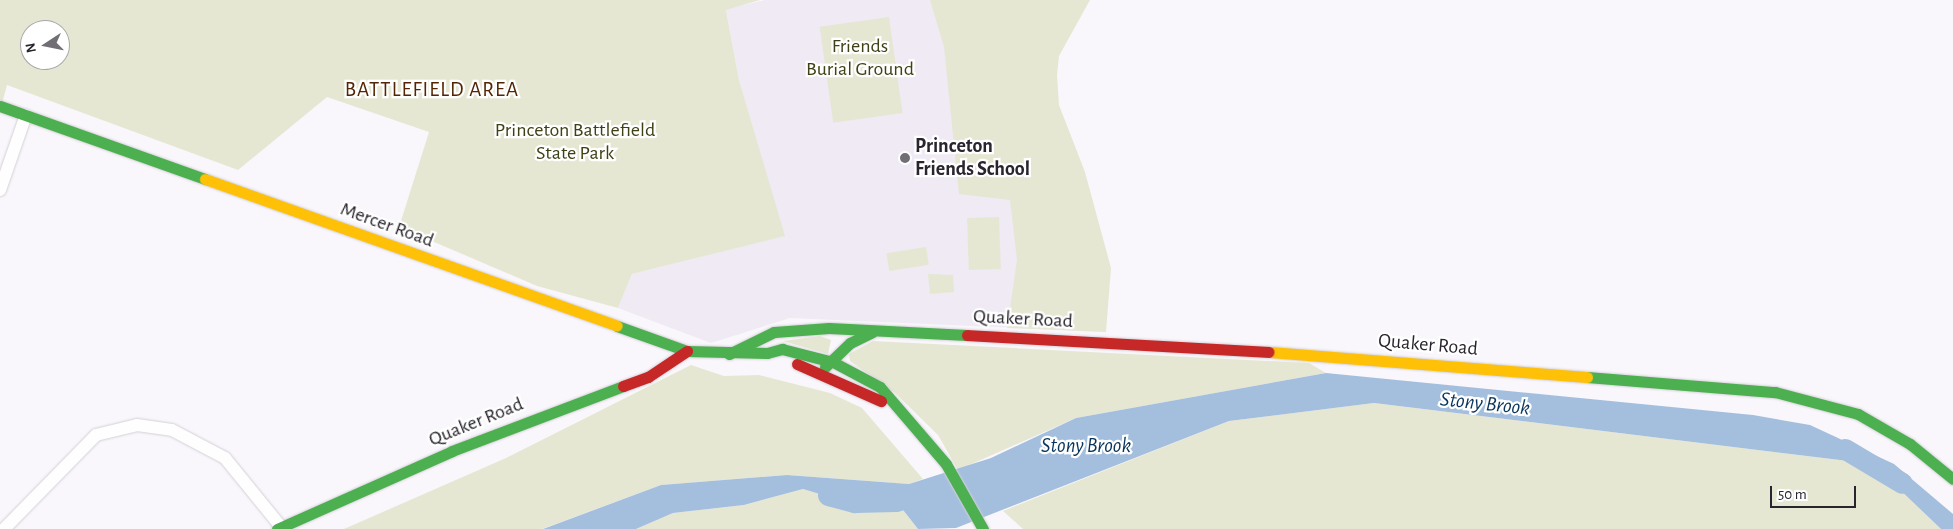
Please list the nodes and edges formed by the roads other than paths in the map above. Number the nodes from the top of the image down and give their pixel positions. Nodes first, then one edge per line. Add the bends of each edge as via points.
1 (0, 106) edge
2 (26, 116) junction
3 (0, 190) edge
4 (829, 328) junction
5 (787, 331) junction
6 (876, 331) junction
7 (688, 351) junction
8 (728, 354) junction
9 (767, 354) junction
10 (835, 358) junction
11 (818, 370) junction
12 (912, 422) junction
13 (1953, 479) edge
14 (279, 528) edge
15 (4, 529) edge
16 (983, 529) edge

1 - 2 street, Mercer Road
2 - 3 street
2 - 7 street, Mercer Road
4 - 5 street, Quaker Road
4 - 6 street, Quaker Road
4 - 10 street via 838,341
5 - 8 street, Quaker Road via 758,338
5 - 9 street
6 - 10 street
6 - 13 street, Quaker Road via 1199,346 1775,392 1858,414 1910,444
7 - 8 street, Mercer Road
7 - 14 street, Quaker Road via 648,377 452,451
8 - 9 street, Mercer Road
9 - 10 street, Mercer Road via 782,349
9 - 11 street, Mercer Road
10 - 11 street
10 - 12 street, Mercer Road via 880,387
11 - 12 street, Mercer Road via 864,390
12 - 16 street, Mercer Road via 935,449
14 - 15 street via 225,458 172,430 137,425 96,435

